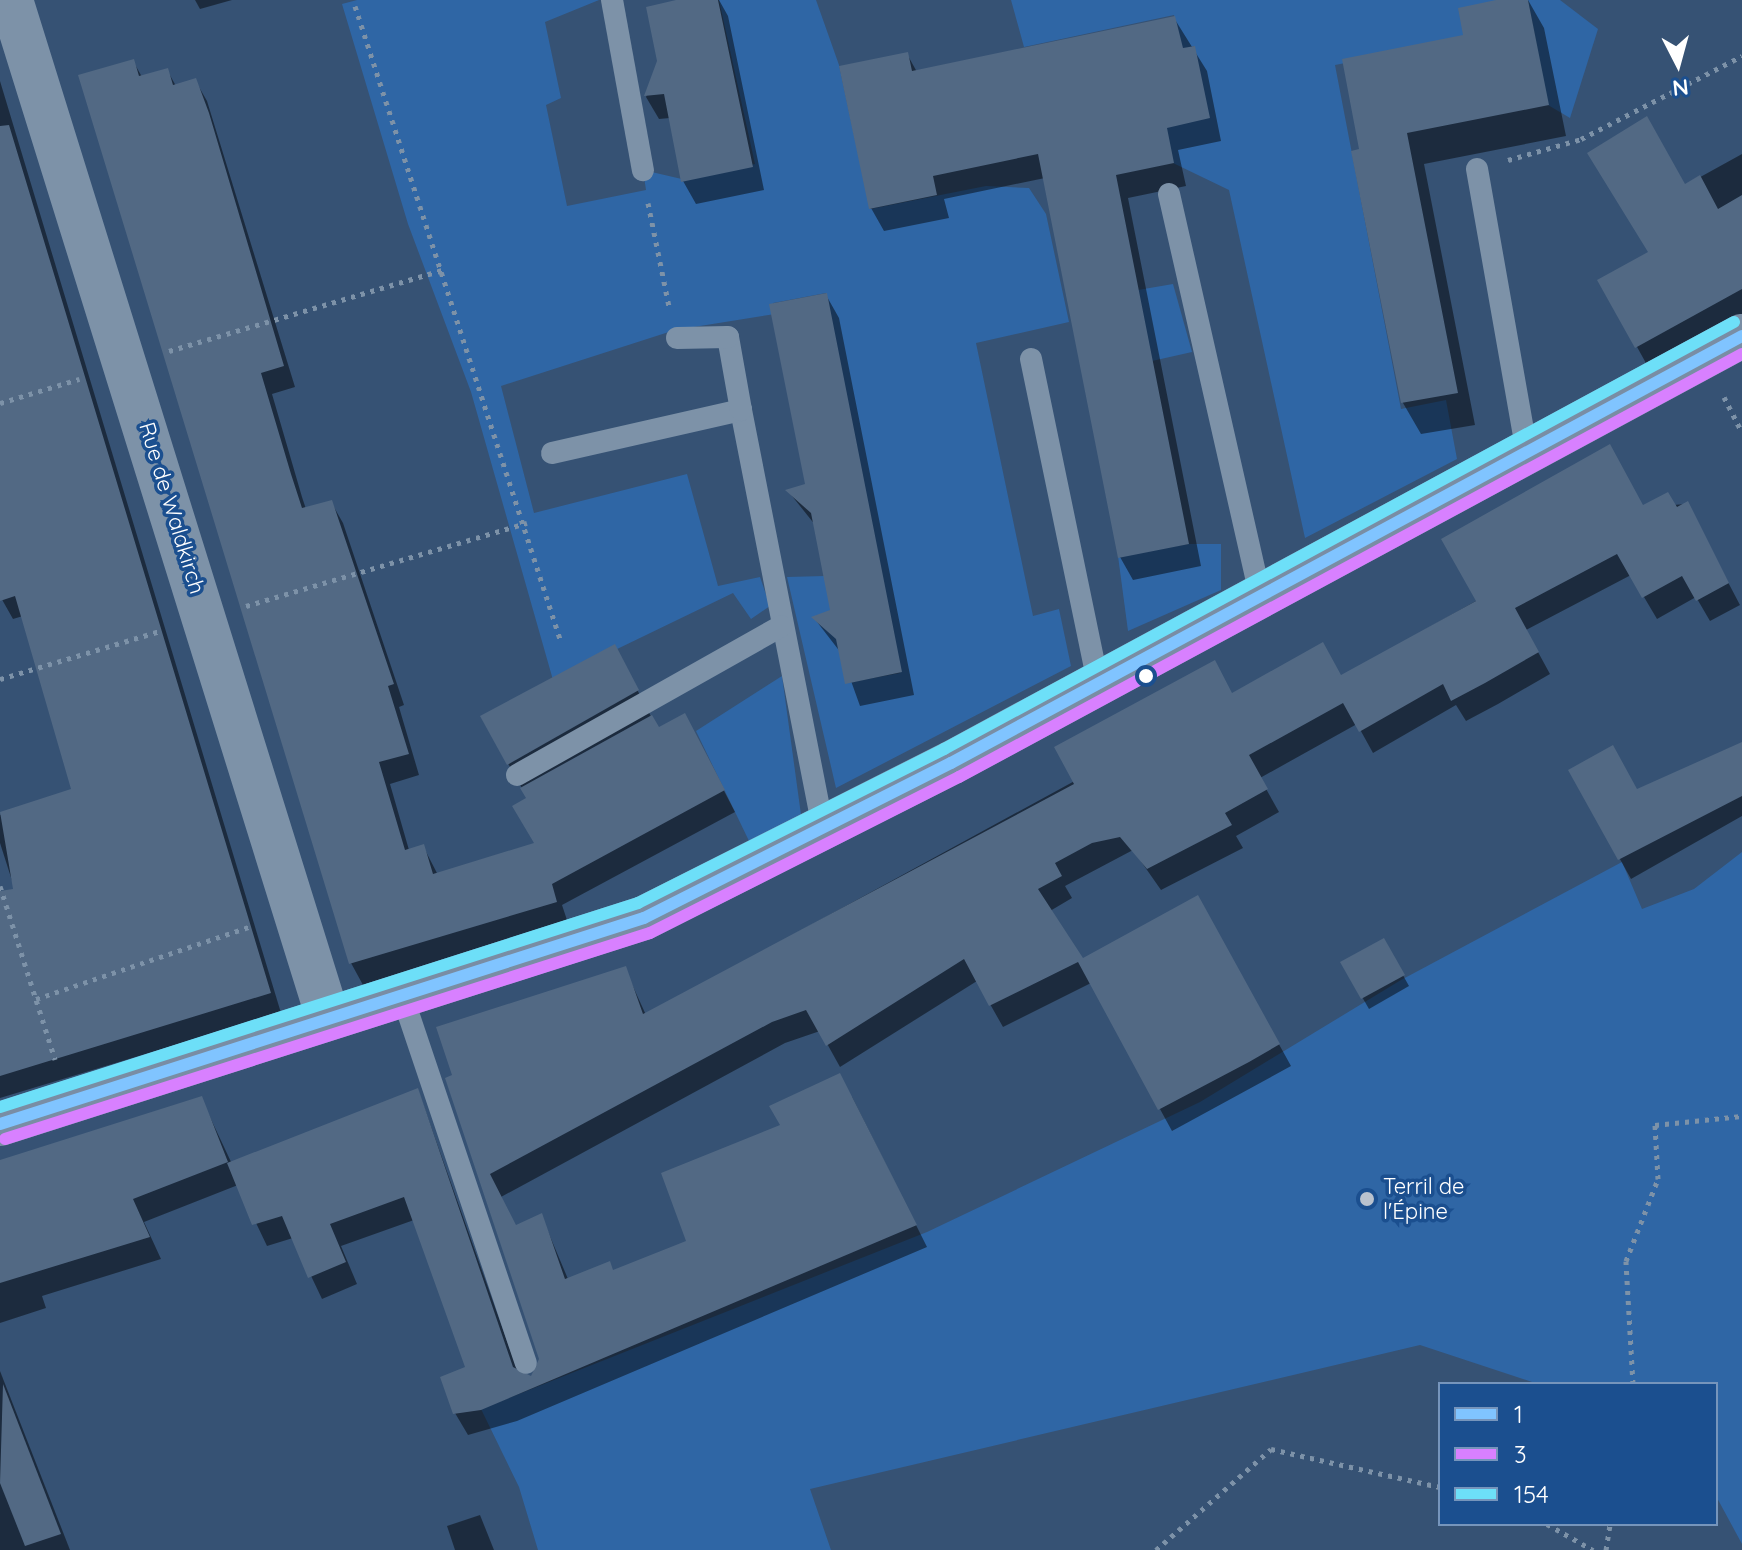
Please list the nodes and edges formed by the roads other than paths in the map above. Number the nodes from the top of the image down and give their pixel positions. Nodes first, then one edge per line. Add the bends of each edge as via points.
1 (11, 0) edge
2 (612, 0) edge
3 (642, 164) road end
4 (1477, 169) road end
5 (1169, 194) dead end
6 (1742, 336) edge
7 (677, 338) road end
8 (1031, 359) dead end
9 (741, 410) junction
10 (1526, 447) junction
11 (552, 453) dead end
12 (1260, 595) junction
13 (781, 626) junction
14 (1098, 683) junction
15 (517, 775) dead end
16 (823, 829) junction
17 (402, 995) junction
18 (328, 1018) junction
19 (0, 1124) edge
20 (526, 1363) dead end

1 - 18 street, Rue de Waldkirch
2 - 3 lane
4 - 10 lane
5 - 12 lane
6 - 10 street
7 - 9 lane via 728,337
8 - 14 lane
9 - 11 lane
9 - 13 lane
10 - 12 street
12 - 14 street
13 - 15 lane
13 - 16 lane
14 - 16 street
16 - 17 street via 644,918
17 - 18 street
17 - 20 lane
18 - 19 street

